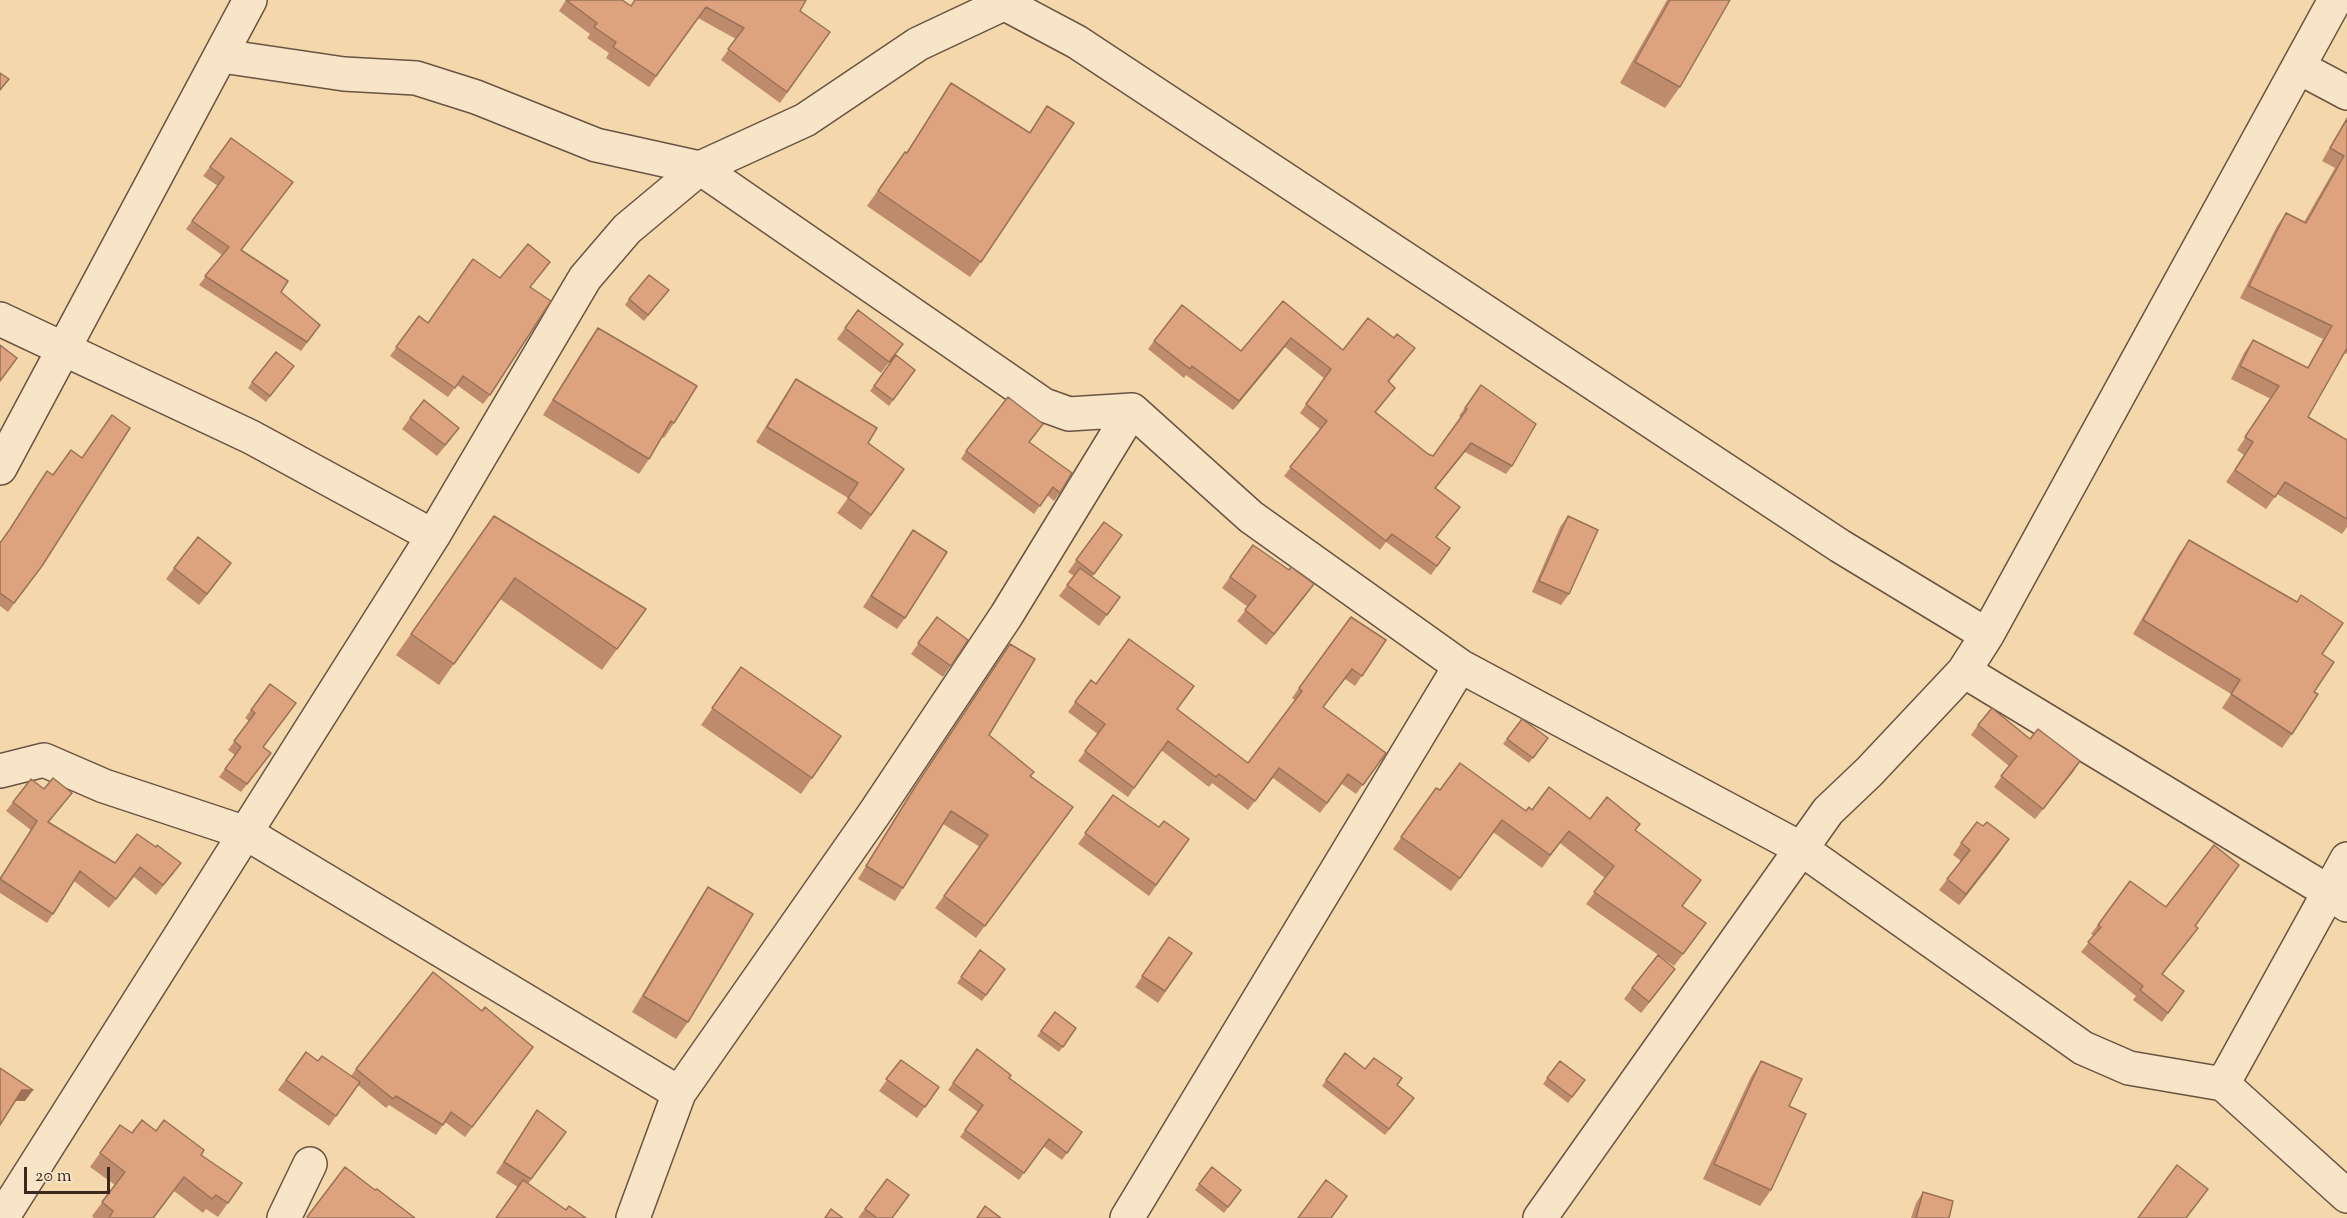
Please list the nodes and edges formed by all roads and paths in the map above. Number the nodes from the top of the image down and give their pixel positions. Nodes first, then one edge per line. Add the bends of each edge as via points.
1 (250, 0) edge
2 (2335, 0) edge
3 (1000, 2) edge
4 (222, 56) junction
5 (2300, 68) junction
6 (2347, 93) edge
7 (700, 168) junction
8 (0, 319) edge
9 (64, 348) junction
10 (1132, 410) junction
11 (0, 468) edge
12 (433, 537) junction
13 (1987, 635) junction
14 (1460, 666) junction
15 (1964, 671) junction
16 (0, 771) edge
17 (246, 833) junction
18 (1800, 848) junction
19 (2347, 859) edge
20 (2338, 899) edge
21 (2223, 1084) junction
22 (679, 1094) junction
23 (310, 1164) dead end
24 (2347, 1196) edge
25 (2, 1218) edge
26 (284, 1218) edge
27 (633, 1218) edge
28 (1127, 1218) edge
29 (1540, 1218) edge

1 - 4 street
2 - 5 street
3 - 7 street via 918,44 805,120
3 - 13 street via 1077,42 1840,546
4 - 7 street via 344,74 416,78 476,97 596,145
4 - 9 street
5 - 6 street
5 - 13 street
7 - 10 street via 1044,405 1069,414
7 - 12 street via 627,229 585,278
8 - 9 street
9 - 11 street
9 - 12 street via 251,437
10 - 14 street via 1251,517
10 - 22 street via 986,646
12 - 17 street
13 - 15 street
14 - 18 street
14 - 28 street
15 - 18 street via 1828,811
15 - 20 street
16 - 17 street via 44,760 104,786
17 - 22 street
17 - 25 street
18 - 21 street via 2083,1048 2129,1068
18 - 29 street
19 - 20 street
20 - 21 street
21 - 24 street
22 - 27 street
23 - 26 street

